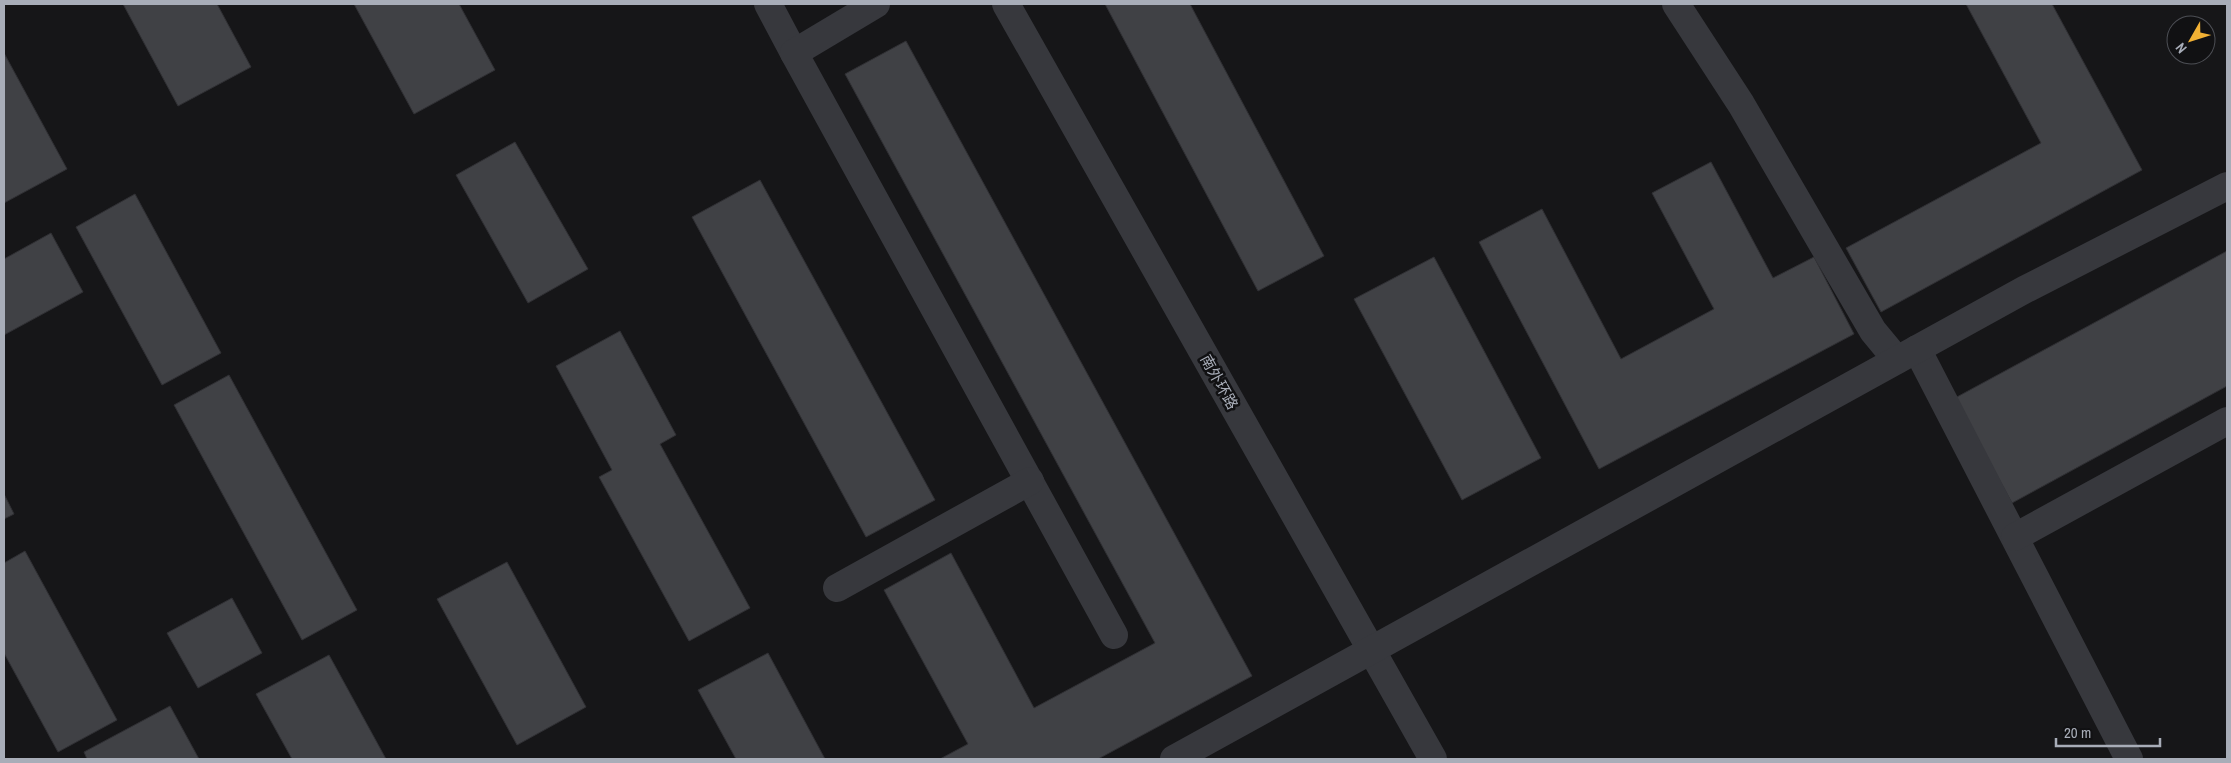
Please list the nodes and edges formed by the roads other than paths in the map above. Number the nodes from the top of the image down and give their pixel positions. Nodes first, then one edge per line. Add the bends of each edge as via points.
1 (768, 4) edge
2 (876, 4) edge
3 (1006, 4) edge
4 (1676, 4) edge
5 (794, 53) junction
6 (2227, 186) edge
7 (1907, 354) junction
8 (2227, 421) edge
9 (1030, 481) junction
10 (2015, 537) junction
11 (837, 588) dead end
12 (1114, 635) dead end
13 (1370, 650) junction
14 (1174, 759) edge
15 (1433, 759) edge
16 (2130, 759) edge

1 - 5 street
2 - 5 street
3 - 13 street, 南外环路
4 - 7 street via 1742,104 1873,331
5 - 9 street
6 - 7 street
7 - 10 street
7 - 13 street
8 - 10 street
9 - 11 street
9 - 12 street
10 - 16 street
13 - 14 street
13 - 15 street, 南外环路

